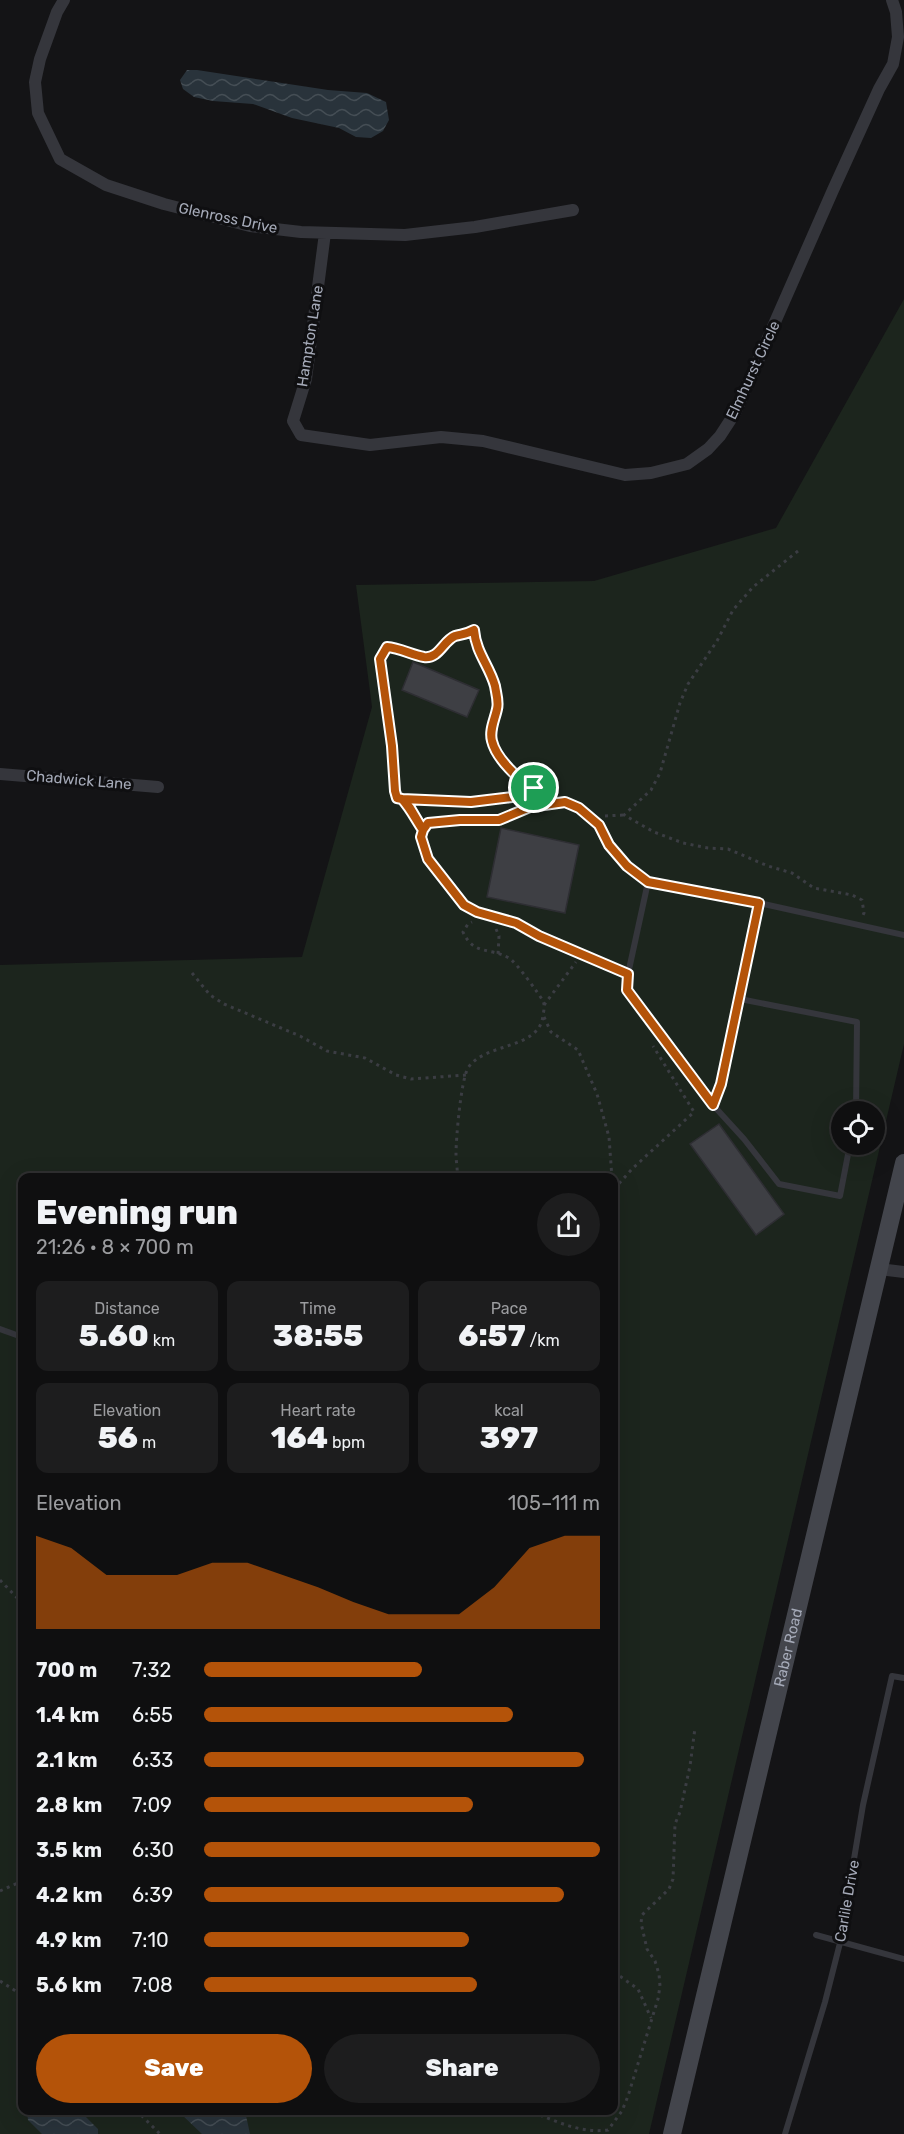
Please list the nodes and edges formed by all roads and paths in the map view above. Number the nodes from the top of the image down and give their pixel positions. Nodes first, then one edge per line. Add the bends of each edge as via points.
1 (64, 0) edge
2 (892, 0) edge
3 (573, 210) dead end
4 (325, 232) junction
5 (302, 435) joint
6 (798, 550) dead end
7 (0, 774) edge
8 (158, 787) dead end
9 (534, 788) junction
10 (563, 793) dead end
11 (402, 799) junction
12 (602, 815) dead end
13 (624, 815) junction
14 (423, 830) junction
15 (648, 882) junction
16 (759, 903) junction
17 (475, 920) dead end
18 (859, 926) junction
19 (495, 927) dead end
20 (904, 935) edge
21 (584, 954) junction
22 (498, 955) junction
23 (192, 973) dead end
24 (628, 974) junction
25 (740, 999) junction
26 (544, 1003) junction
27 (650, 1038) dead end
28 (466, 1075) junction
29 (856, 1101) edge
30 (713, 1105) junction
31 (848, 1155) edge
32 (904, 1163) edge
33 (458, 1173) edge
34 (612, 1173) edge
35 (618, 1185) edge
36 (899, 1204) edge
37 (879, 1269) junction
38 (904, 1272) edge
39 (0, 1329) edge
40 (18, 1336) edge
41 (0, 1580) edge
42 (18, 1599) edge
43 (904, 1678) edge
44 (695, 1728) dead end
45 (18, 1883) edge
46 (0, 1891) edge
47 (816, 1935) dead end
48 (840, 1943) junction
49 (904, 1959) edge
50 (618, 1975) edge
51 (0, 1981) edge
52 (18, 1992) edge
53 (651, 2018) junction
54 (141, 2115) edge
55 (538, 2115) edge
56 (160, 2134) edge
57 (672, 2134) edge
58 (785, 2134) edge

1 - 4 street, Glenross Drive via 35,82 38,113 60,159 106,185 164,204 250,226
2 - 5 street, Elmhurst Circle via 897,37 892,64 735,413 708,449 687,464 651,474 625,475 483,441 441,437 370,445
3 - 4 street, Glenross Drive via 475,228 405,235
4 - 5 street, Hampton Lane via 306,379 293,421
6 - 13 path via 753,587 733,610 688,684 656,782 641,802
7 - 8 street, Chadwick Lane
9 - 10 path
9 - 11 path via 512,797 482,801
9 - 11 path via 523,783 504,762 492,740 498,707 496,693 493,678 475,645 474,630 456,636 436,655 427,658 387,647 380,659 395,791 397,798
11 - 14 path
12 - 13 path
13 - 18 path via 683,843 728,849 792,873 814,888 852,895 862,900 864,913
14 - 15 lane via 428,823 499,820 530,807 565,802 599,825 609,845 627,866
14 - 21 lane via 421,837 428,859 464,905
15 - 16 lane
15 - 24 lane
16 - 18 lane
16 - 25 lane
17 - 22 path via 463,932 468,941 477,949
18 - 20 lane
19 - 22 path via 499,936
21 - 24 lane
21 - 26 path
22 - 26 path via 509,958
23 - 28 path via 210,995 224,1004 327,1051 365,1058 411,1079
24 - 30 lane via 627,990
25 - 29 lane via 858,1022
25 - 30 lane
26 - 28 path via 542,1023 529,1037 480,1056
26 - 34 path via 544,1019 550,1032 578,1050 597,1094 609,1137
27 - 35 path via 694,1112
28 - 33 path via 458,1128
30 - 31 lane via 779,1184 840,1197
32 - 36 street, Raber Road
36 - 37 street, Raber Road
37 - 38 street
37 - 57 street, Raber Road
39 - 40 lane
41 - 42 path
43 - 48 lane, Carlile Drive via 892,1676 863,1804
44 - 53 path via 675,1824 673,1880 642,1915 640,1923 659,1980
45 - 46 path
47 - 48 lane
48 - 49 lane
48 - 58 lane, Carlile Drive
50 - 53 path via 638,1989
51 - 52 path
53 - 55 path via 628,2097 608,2130 578,2132
54 - 56 path

